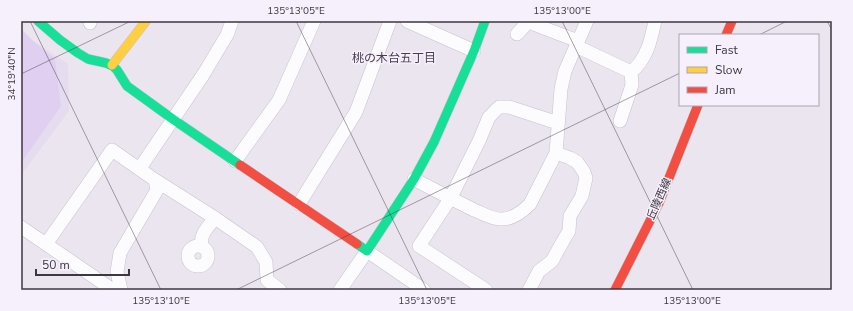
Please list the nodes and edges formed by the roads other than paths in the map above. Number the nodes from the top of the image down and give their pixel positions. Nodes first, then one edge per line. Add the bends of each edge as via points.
1 (38, 21) edge
2 (146, 21) edge
3 (232, 21) edge
4 (314, 21) edge
5 (390, 21) edge
6 (407, 21) edge
7 (485, 21) edge
8 (529, 21) edge
9 (587, 21) edge
10 (655, 21) edge
11 (732, 21) edge
12 (517, 34) dead end
13 (726, 34) edge
14 (577, 43) junction
15 (474, 51) junction
16 (112, 65) junction
17 (631, 72) junction
18 (698, 106) edge
19 (174, 120) junction
20 (620, 121) dead end
21 (558, 123) junction
22 (556, 153) junction
23 (235, 161) junction
24 (140, 168) junction
25 (414, 179) junction
26 (155, 180) junction
27 (450, 198) junction
28 (298, 204) junction
29 (215, 218) junction
30 (21, 227) edge
31 (46, 244) junction
32 (202, 246) dead end
33 (367, 251) junction
34 (263, 285) edge
35 (113, 290) edge
36 (121, 290) edge
37 (280, 290) edge
38 (340, 290) edge
39 (424, 290) edge
40 (486, 290) edge
41 (529, 290) edge
42 (615, 290) edge

1 - 16 street via 84,57
2 - 16 street
3 - 19 street via 223,42
4 - 23 street via 279,100
5 - 28 street via 356,112
6 - 15 street
7 - 15 street
8 - 12 street
8 - 14 street
9 - 14 street
10 - 17 street via 644,58
11 - 13 street
14 - 17 street
14 - 21 street via 565,70
15 - 25 street via 434,142
16 - 19 street via 127,86
17 - 20 street via 632,86
18 - 42 street, 丘陵西線 via 659,203
19 - 23 street
19 - 24 street
21 - 22 street
21 - 27 street via 509,107 499,107 489,117
22 - 27 street via 530,204 514,216 501,219 486,215
22 - 41 street via 577,162 586,178 582,196 570,216 569,231 552,261 539,271
23 - 28 street
24 - 26 street
24 - 31 street via 112,150
25 - 27 street
25 - 33 street
26 - 29 street
26 - 36 street via 157,190 120,252 117,272
27 - 40 street via 420,246
28 - 33 street
29 - 32 street via 203,233
29 - 34 street via 257,246 266,262
30 - 31 street
31 - 35 street
33 - 38 street
33 - 39 street
34 - 37 street

